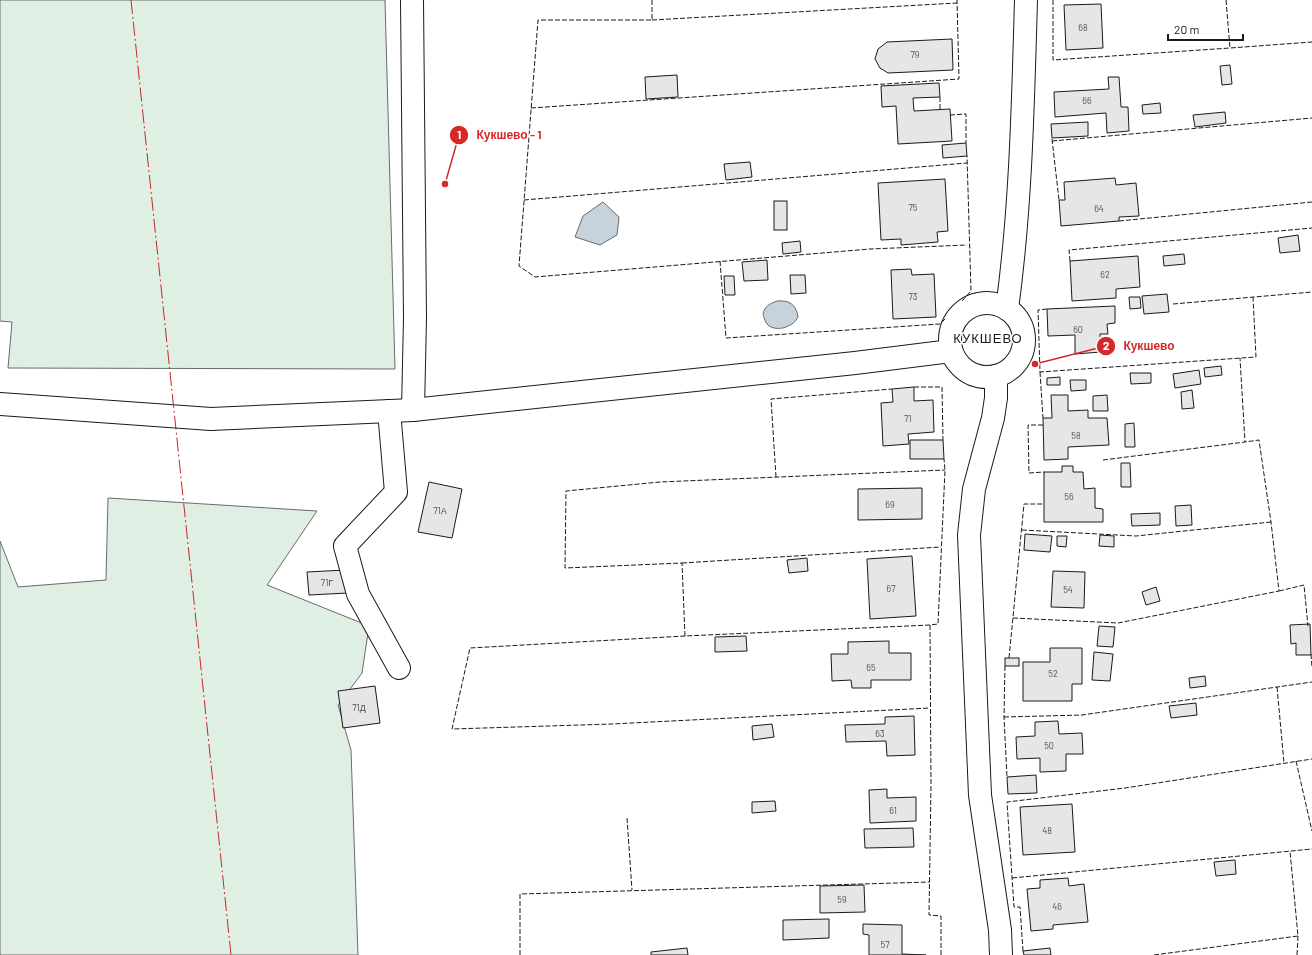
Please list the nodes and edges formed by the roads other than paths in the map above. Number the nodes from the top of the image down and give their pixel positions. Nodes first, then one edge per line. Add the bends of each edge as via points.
1 (412, 0) edge
2 (1026, 0) edge
3 (1007, 309) junction
4 (951, 351) junction
5 (996, 376) junction
6 (0, 404) edge
7 (414, 410) junction
8 (389, 411) junction
9 (399, 668) dead end
10 (1001, 955) edge

1 - 7 street
2 - 3 street via 1022,144
3 - 4 street via 995,304 983,304 970,307 960,314 953,324 950,336
3 - 5 street via 1016,317 1022,328 1022,353 1016,364 1007,372
4 - 5 street via 962,368 972,374 984,378
4 - 7 street via 855,364
5 - 10 street via 993,418 974,489 969,535 980,795 1000,930
6 - 8 street via 211,419
7 - 8 street
8 - 9 street via 396,492 345,546 358,594

